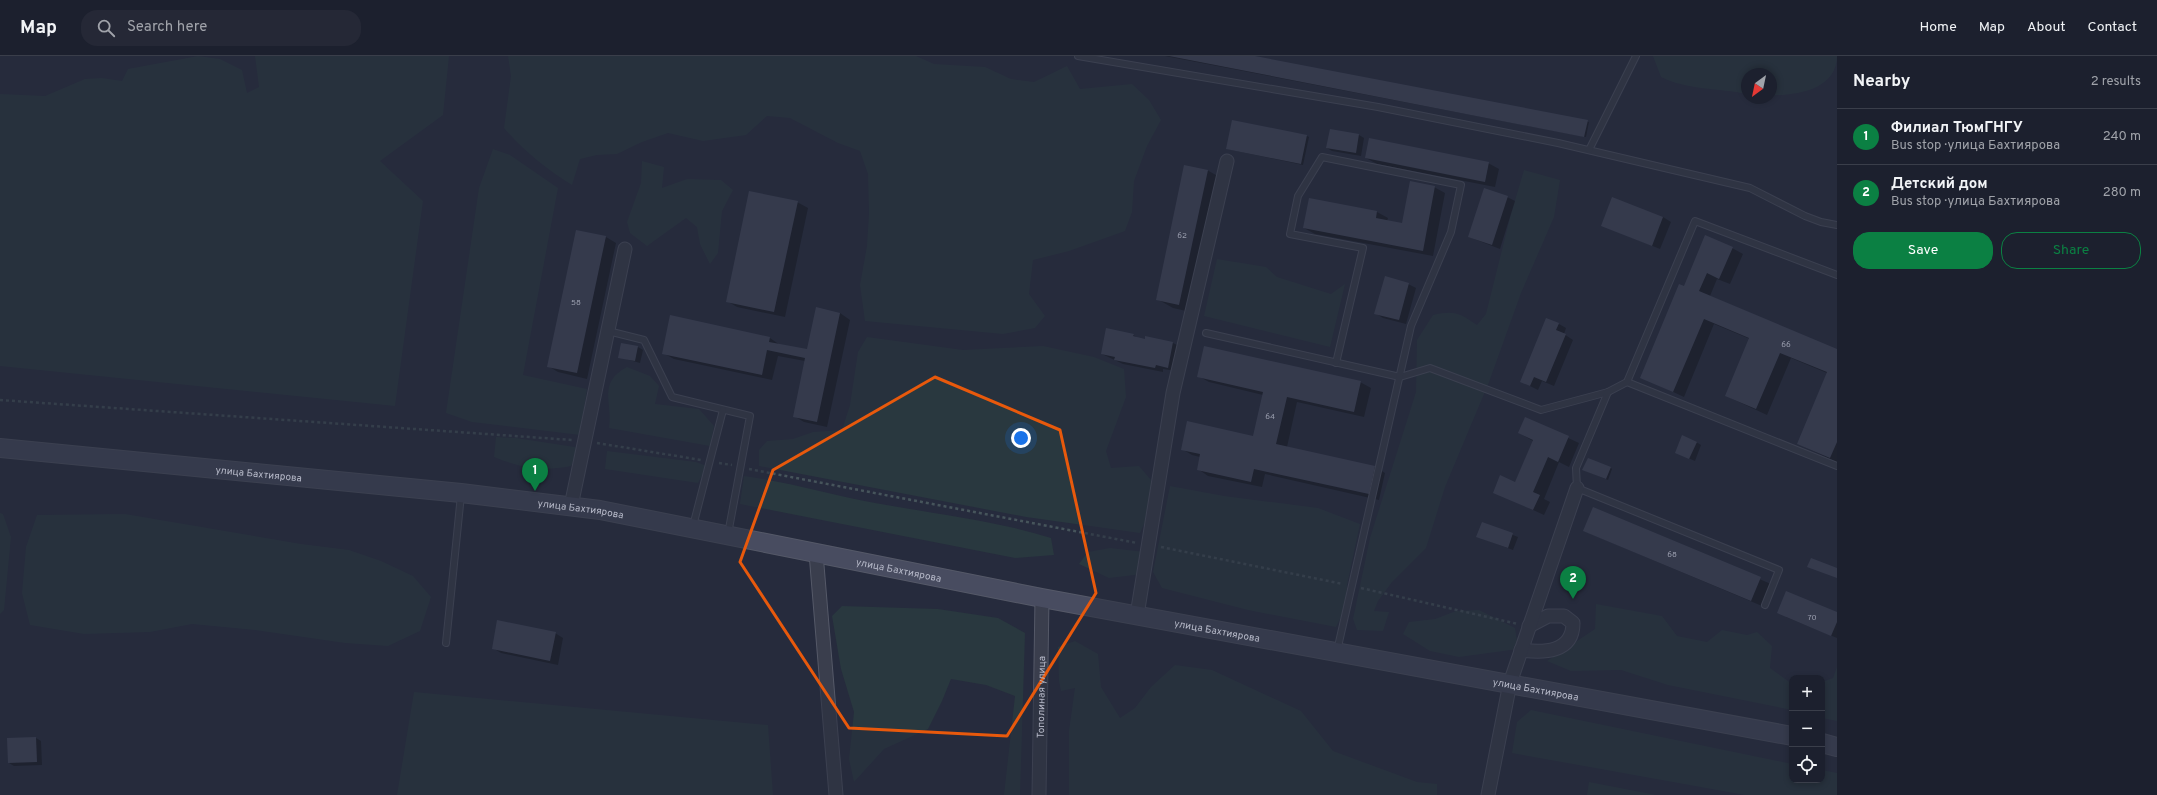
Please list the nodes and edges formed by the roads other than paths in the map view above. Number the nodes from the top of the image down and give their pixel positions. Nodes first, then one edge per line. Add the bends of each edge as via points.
1 (1078, 56) edge
2 (1636, 56) edge
3 (1589, 150) junction
4 (1227, 161) dead end
5 (1837, 225) edge
6 (625, 249) dead end
7 (1837, 275) edge
8 (608, 331) junction
9 (1206, 333) dead end
10 (1336, 363) junction
11 (1400, 377) junction
12 (1628, 382) junction
13 (1608, 392) junction
14 (723, 410) junction
15 (0, 448) edge
16 (1837, 466) edge
17 (1577, 488) junction
18 (461, 494) junction
19 (571, 506) junction
20 (693, 528) junction
21 (728, 535) junction
22 (816, 553) junction
23 (1042, 598) junction
24 (1766, 605) dead end
25 (1137, 615) junction
26 (1529, 626) junction
27 (446, 643) dead end
28 (1520, 650) junction
29 (1337, 651) junction
30 (1510, 683) junction
31 (1789, 735) edge
32 (1825, 744) edge
33 (1837, 747) edge
34 (836, 795) edge
35 (1039, 795) edge
36 (1488, 795) edge

1 - 3 lane via 1378,107
2 - 3 lane
3 - 5 lane via 1750,188 1805,216
4 - 25 street via 1173,393
6 - 8 street
7 - 12 lane via 1695,220
8 - 14 lane via 644,340 672,397
8 - 19 street
9 - 10 lane
10 - 11 lane
10 - 11 lane via 1363,248 1290,234 1298,196 1322,157 1461,185 1451,232 1411,326
11 - 13 lane via 1430,368 1541,410
11 - 29 lane
12 - 13 lane
12 - 16 lane
13 - 17 lane via 1576,468
14 - 20 lane
14 - 21 lane via 750,416
15 - 18 main road, улица Бахтиярова
17 - 24 lane via 1779,570
17 - 26 street
18 - 19 main road, улица Бахтиярова
18 - 27 lane
19 - 20 main road, улица Бахтиярова
20 - 21 main road, улица Бахтиярова
21 - 22 main road, улица Бахтиярова
22 - 23 main road, улица Бахтиярова
22 - 34 street
23 - 25 main road, улица Бахтиярова
23 - 35 street, Тополиная улица
25 - 29 main road, улица Бахтиярова
26 - 28 street
26 - 28 street via 1548,616 1564,616 1573,624 1573,634 1564,645 1551,650
28 - 30 street
29 - 30 main road, улица Бахтиярова
30 - 31 main road, улица Бахтиярова
30 - 36 street
32 - 33 main road

